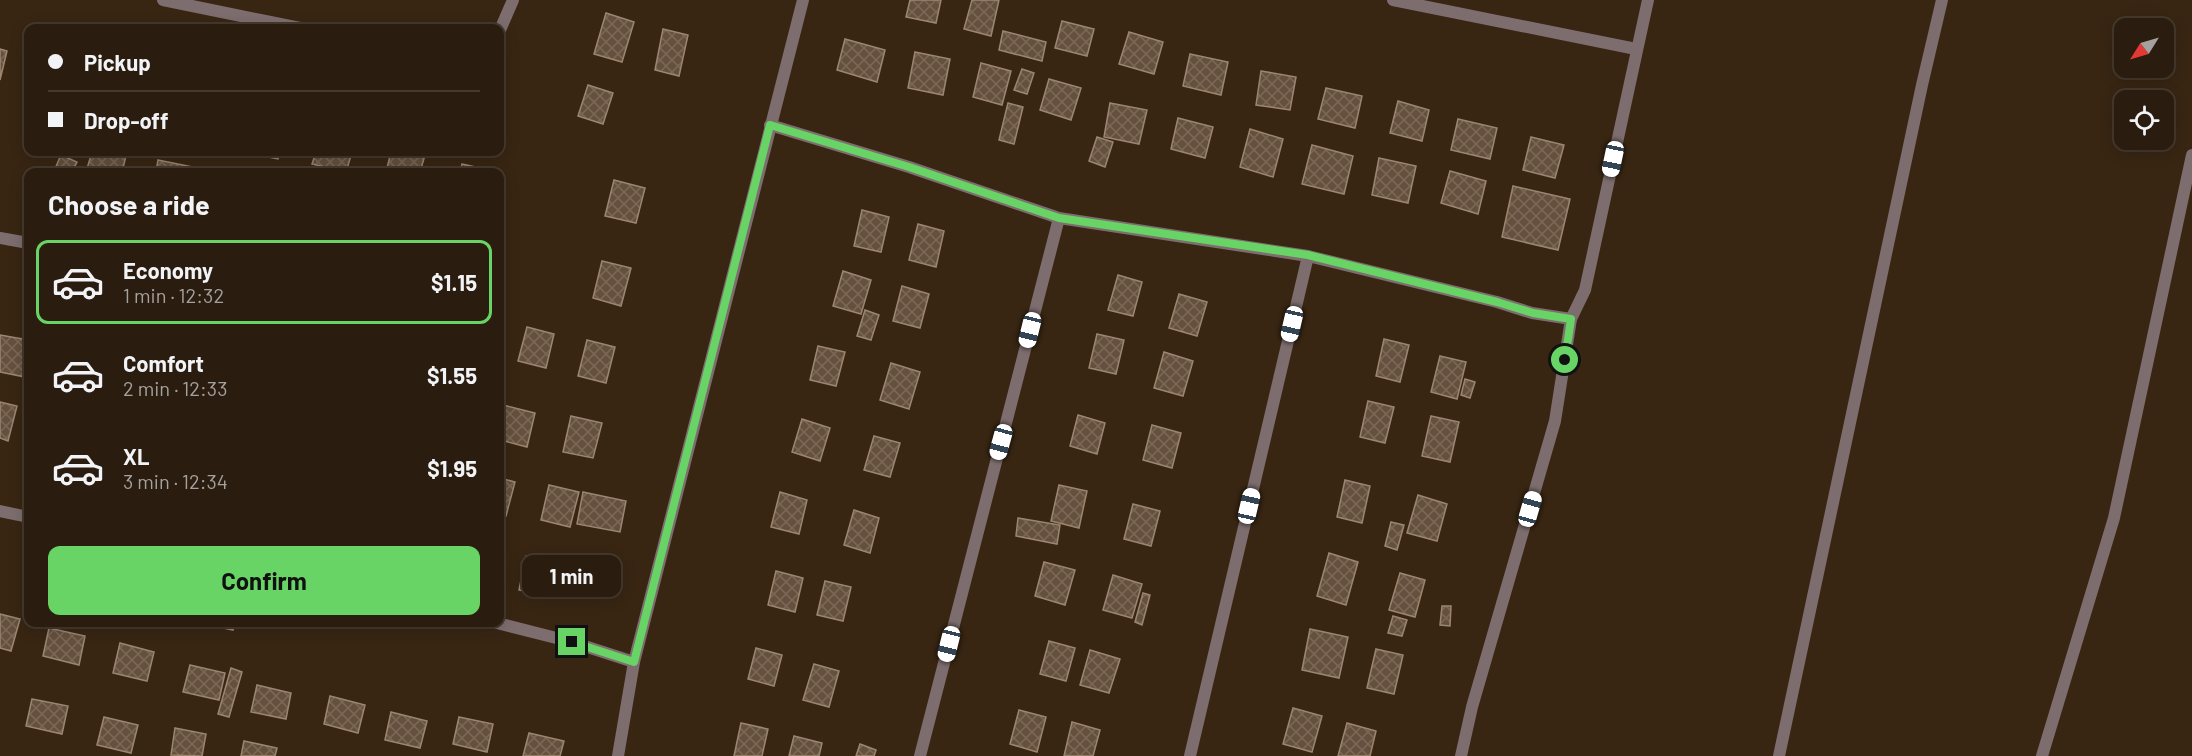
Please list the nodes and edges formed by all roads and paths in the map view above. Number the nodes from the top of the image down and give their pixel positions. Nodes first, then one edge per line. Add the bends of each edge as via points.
1 (163, 0) edge
2 (513, 0) edge
3 (803, 0) edge
4 (1394, 0) edge
5 (1648, 0) edge
6 (1942, 0) edge
7 (280, 24) edge
8 (503, 24) edge
9 (1636, 49) junction
10 (770, 125) junction
11 (2192, 154) edge
12 (1059, 218) junction
13 (0, 238) edge
14 (24, 242) edge
15 (1308, 255) junction
16 (1571, 319) junction
17 (0, 511) edge
18 (24, 517) edge
19 (504, 625) edge
20 (634, 662) junction
21 (618, 756) edge
22 (920, 756) edge
23 (1190, 756) edge
24 (1461, 756) edge
25 (1779, 756) edge
26 (2042, 756) edge

1 - 7 street
2 - 8 street
3 - 10 street
4 - 9 street
5 - 9 street
6 - 25 street
9 - 16 street via 1585,290
10 - 12 street
10 - 20 street
11 - 26 street via 2114,518
12 - 15 street
12 - 22 street
13 - 14 street
15 - 16 street via 1533,313
15 - 23 street
16 - 24 street via 1556,421
17 - 18 street
19 - 20 street
20 - 21 street

